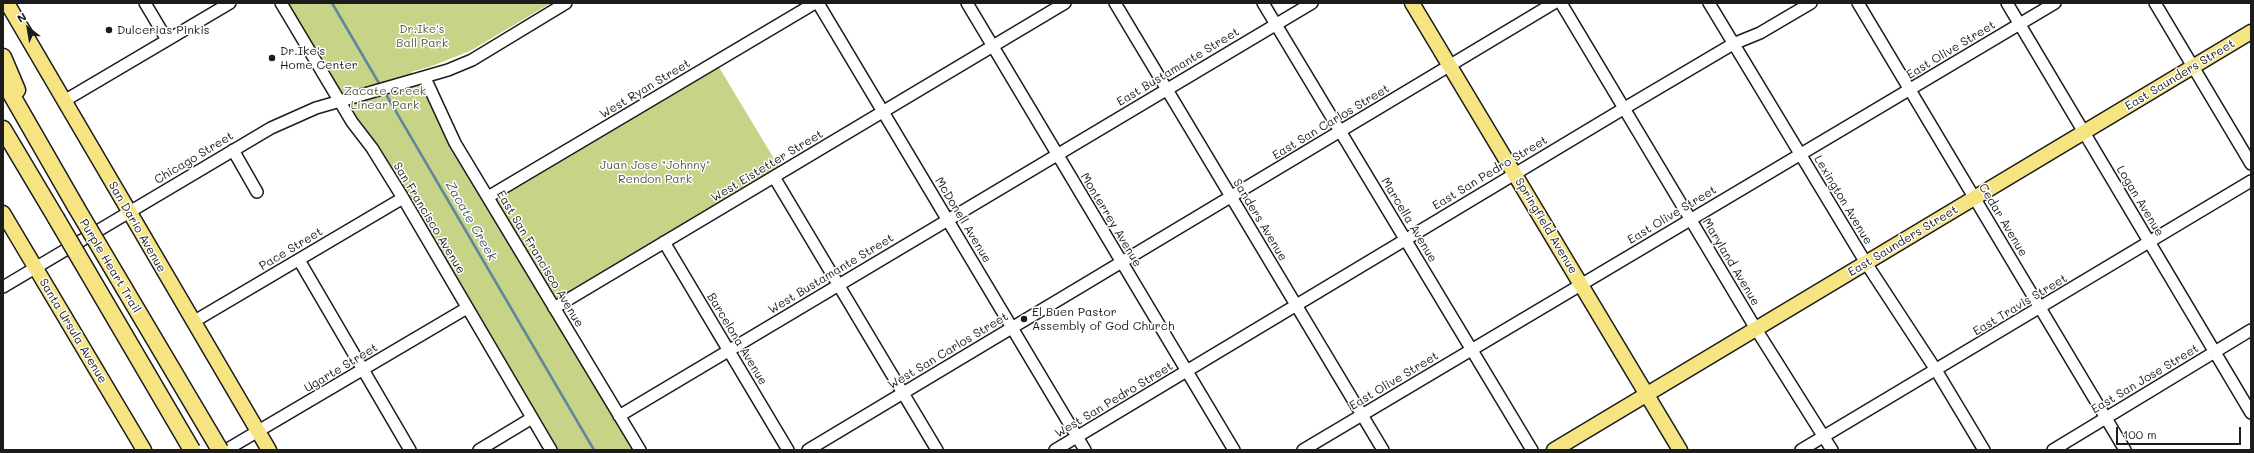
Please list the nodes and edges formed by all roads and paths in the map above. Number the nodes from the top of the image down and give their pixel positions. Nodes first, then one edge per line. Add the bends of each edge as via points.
1 (7, 3) edge
2 (145, 3) edge
3 (230, 3) edge
4 (281, 3) edge
5 (566, 3) edge
6 (817, 3) edge
7 (967, 3) edge
8 (1065, 3) edge
9 (1115, 3) edge
10 (1263, 3) edge
11 (1312, 3) edge
12 (1412, 3) edge
13 (1554, 3) edge
14 (1561, 3) edge
15 (1709, 3) edge
16 (1811, 3) edge
17 (1858, 3) edge
18 (2007, 3) edge
19 (2055, 3) edge
20 (2155, 3) edge
21 (1276, 24) junction
22 (2020, 24) junction
23 (2251, 32) edge
24 (167, 40) junction
25 (1733, 44) junction
26 (992, 46) junction
27 (3, 57) edge
28 (1449, 66) junction
29 (2193, 67) junction
30 (425, 78) junction
31 (3, 80) edge
32 (1166, 89) junction
33 (1910, 89) junction
34 (64, 101) junction
35 (339, 101) junction
36 (1623, 109) junction
37 (883, 112) junction
38 (3, 129) edge
39 (1340, 131) junction
40 (2084, 132) junction
41 (37, 136) junction
42 (233, 150) junction
43 (1057, 154) junction
44 (1800, 154) junction
45 (2251, 164) edge
46 (1514, 173) junction
47 (774, 177) junction
48 (2251, 181) edge
49 (258, 192) dead end
50 (488, 197) junction
51 (1231, 197) junction
52 (402, 198) junction
53 (1975, 198) junction
54 (3, 213) edge
55 (128, 213) junction
56 (1690, 219) junction
57 (948, 220) junction
58 (1405, 239) junction
59 (664, 242) junction
60 (2149, 242) junction
61 (299, 260) junction
62 (1122, 263) junction
63 (1866, 263) junction
64 (36, 268) junction
65 (1581, 284) junction
66 (838, 285) junction
67 (3, 287) edge
68 (1296, 305) junction
69 (2040, 307) junction
70 (468, 308) junction
71 (554, 308) junction
72 (193, 322) junction
73 (1012, 328) junction
74 (1756, 329) junction
75 (2251, 330) edge
76 (1471, 350) junction
77 (729, 351) junction
78 (2215, 352) junction
79 (363, 370) junction
80 (1936, 370) junction
81 (1187, 371) junction
82 (903, 393) junction
83 (1647, 394) junction
84 (2251, 413) edge
85 (1362, 415) junction
86 (619, 416) junction
87 (532, 418) junction
88 (2106, 418) junction
89 (258, 432) junction
90 (1077, 437) junction
91 (1824, 437) junction
92 (144, 450) edge
93 (192, 450) edge
94 (220, 450) edge
95 (226, 450) edge
96 (269, 450) edge
97 (410, 450) edge
98 (479, 450) edge
99 (551, 450) edge
100 (640, 450) edge
101 (788, 450) edge
102 (808, 450) edge
103 (937, 450) edge
104 (1055, 450) edge
105 (1085, 450) edge
106 (1234, 450) edge
107 (1303, 450) edge
108 (1383, 450) edge
109 (1532, 450) edge
110 (1554, 450) edge
111 (1680, 450) edge
112 (1801, 450) edge
113 (1832, 450) edge
114 (1984, 450) edge
115 (2053, 450) edge
116 (2126, 450) edge

1 - 34 main road, San Dario Avenue
2 - 24 street
3 - 24 street
4 - 35 street, San Francisco Avenue
5 - 30 street, Chicago Street via 472,60
6 - 37 street, McDonell Avenue
6 - 50 street, West Ryan Street
7 - 26 street, Monterrey Avenue
8 - 26 street, West Eistetter Street
9 - 32 street, Sanders Avenue
10 - 21 street, Marcella Avenue
11 - 21 street, East Bustamante Street
12 - 28 main road, Springfield Avenue
13 - 28 street, East San Carlos Street
14 - 36 street, Maryland Avenue
15 - 25 street, Lexington Avenue
16 - 25 street, East San Pedro Street via 1760,33
17 - 33 street, Cedar Avenue
18 - 22 street, Logan Avenue
19 - 22 street, East Olive Street
20 - 29 street
21 - 32 street, East Bustamante Street
21 - 39 street, Marcella Avenue
22 - 33 street, East Olive Street
22 - 40 street, Logan Avenue
23 - 29 main road, East Saunders Street
24 - 34 street
25 - 36 street, East San Pedro Street
25 - 44 street, Lexington Avenue
26 - 37 street, West Eistetter Street
26 - 43 street, Monterrey Avenue
27 - 41 highway
28 - 39 street, East San Carlos Street
28 - 46 main road, Springfield Avenue
29 - 40 main road, East Saunders Street
29 - 45 street
30 - 35 street, Chicago Street
30 - 50 street, East San Francisco Avenue via 452,137
31 - 41 highway, Purple Heart Trail
32 - 43 street, East Bustamante Street
32 - 51 street, Sanders Avenue
33 - 44 street, East Olive Street
33 - 53 street, Cedar Avenue
34 - 55 main road, San Dario Avenue
35 - 42 street, Chicago Street via 294,116
35 - 52 street, San Francisco Avenue via 372,148
36 - 46 street, East San Pedro Street
36 - 56 street, Maryland Avenue
37 - 47 street, West Eistetter Street
37 - 57 street, McDonell Avenue
38 - 93 highway, Purple Heart Trail, bridge
39 - 51 street, East San Carlos Street
39 - 58 street, Marcella Avenue
40 - 53 main road, East Saunders Street
40 - 60 street, Logan Avenue
41 - 94 highway, Purple Heart Trail, bridge via 76,207
42 - 49 street
42 - 55 street, Chicago Street
43 - 57 street, West Bustamante Street
43 - 62 street, Monterrey Avenue
44 - 56 street, East Olive Street
44 - 63 street, Lexington Avenue
46 - 58 street, East San Pedro Street
46 - 65 main road, Springfield Avenue
47 - 59 street, West Eistetter Street
47 - 66 street
48 - 60 street, East Travis Street
50 - 71 street, East San Francisco Avenue
51 - 62 street, East San Carlos Street
51 - 68 street, Sanders Avenue
52 - 61 street, Pace Street
52 - 70 street, San Francisco Avenue
53 - 63 main road, East Saunders Street
53 - 69 street, Cedar Avenue
54 - 64 main road, Santa Ursula Avenue
55 - 64 street, Chicago Street
55 - 72 main road, San Dario Avenue
56 - 65 street, East Olive Street
56 - 74 street, Maryland Avenue
57 - 66 street, West Bustamante Street
57 - 73 street, McDonell Avenue
58 - 68 street, East San Pedro Street
58 - 76 street, Marcella Avenue
59 - 71 street, West Eistetter Street
59 - 77 street, Barcelona Avenue
60 - 69 street, East Travis Street
60 - 78 street, Logan Avenue
61 - 72 street, Pace Street
61 - 79 street
62 - 73 street, West San Carlos Street
62 - 81 street, Monterrey Avenue
63 - 74 main road, East Saunders Street
63 - 80 street, Lexington Avenue
64 - 67 street, Chicago Street
64 - 92 main road, Santa Ursula Avenue
65 - 76 street, East Olive Street
65 - 83 main road, Springfield Avenue
66 - 77 street, West Bustamante Street
66 - 82 street
68 - 81 street, East San Pedro Street
68 - 85 street, Sanders Avenue
69 - 80 street, East Travis Street
69 - 88 street, Cedar Avenue
70 - 79 street, Ugarte Street
70 - 87 street, San Francisco Avenue
71 - 86 street, East San Francisco Avenue
72 - 89 main road, San Dario Avenue
73 - 82 street, West San Carlos Street
73 - 90 street, McDonell Avenue
74 - 83 main road, East Saunders Street
74 - 91 street, Maryland Avenue
75 - 78 street, East San Jose Street
76 - 85 street, East Olive Street
76 - 109 street, Marcella Avenue
77 - 86 street, West Bustamante Street
77 - 101 street, Barcelona Avenue
78 - 84 street, Logan Avenue
78 - 88 street, East San Jose Street
79 - 89 street, Ugarte Street
79 - 97 street
80 - 91 street, East Travis Street
80 - 114 street, Lexington Avenue
81 - 90 street, West San Pedro Street
81 - 106 street, Monterrey Avenue
82 - 102 street, West San Carlos Street
82 - 103 street
83 - 110 main road, East Saunders Street
83 - 111 main road, Springfield Avenue
85 - 107 street, East Olive Street
85 - 108 street, Sanders Avenue
86 - 100 street, East San Francisco Avenue
87 - 98 street
87 - 99 street, San Francisco Avenue
88 - 115 street, East San Jose Street
88 - 116 street, Cedar Avenue
89 - 95 street, Ugarte Street
89 - 96 main road, San Dario Avenue
90 - 104 street, West San Pedro Street
90 - 105 street, McDonell Avenue
91 - 112 street, East Travis Street
91 - 113 street, Maryland Avenue

